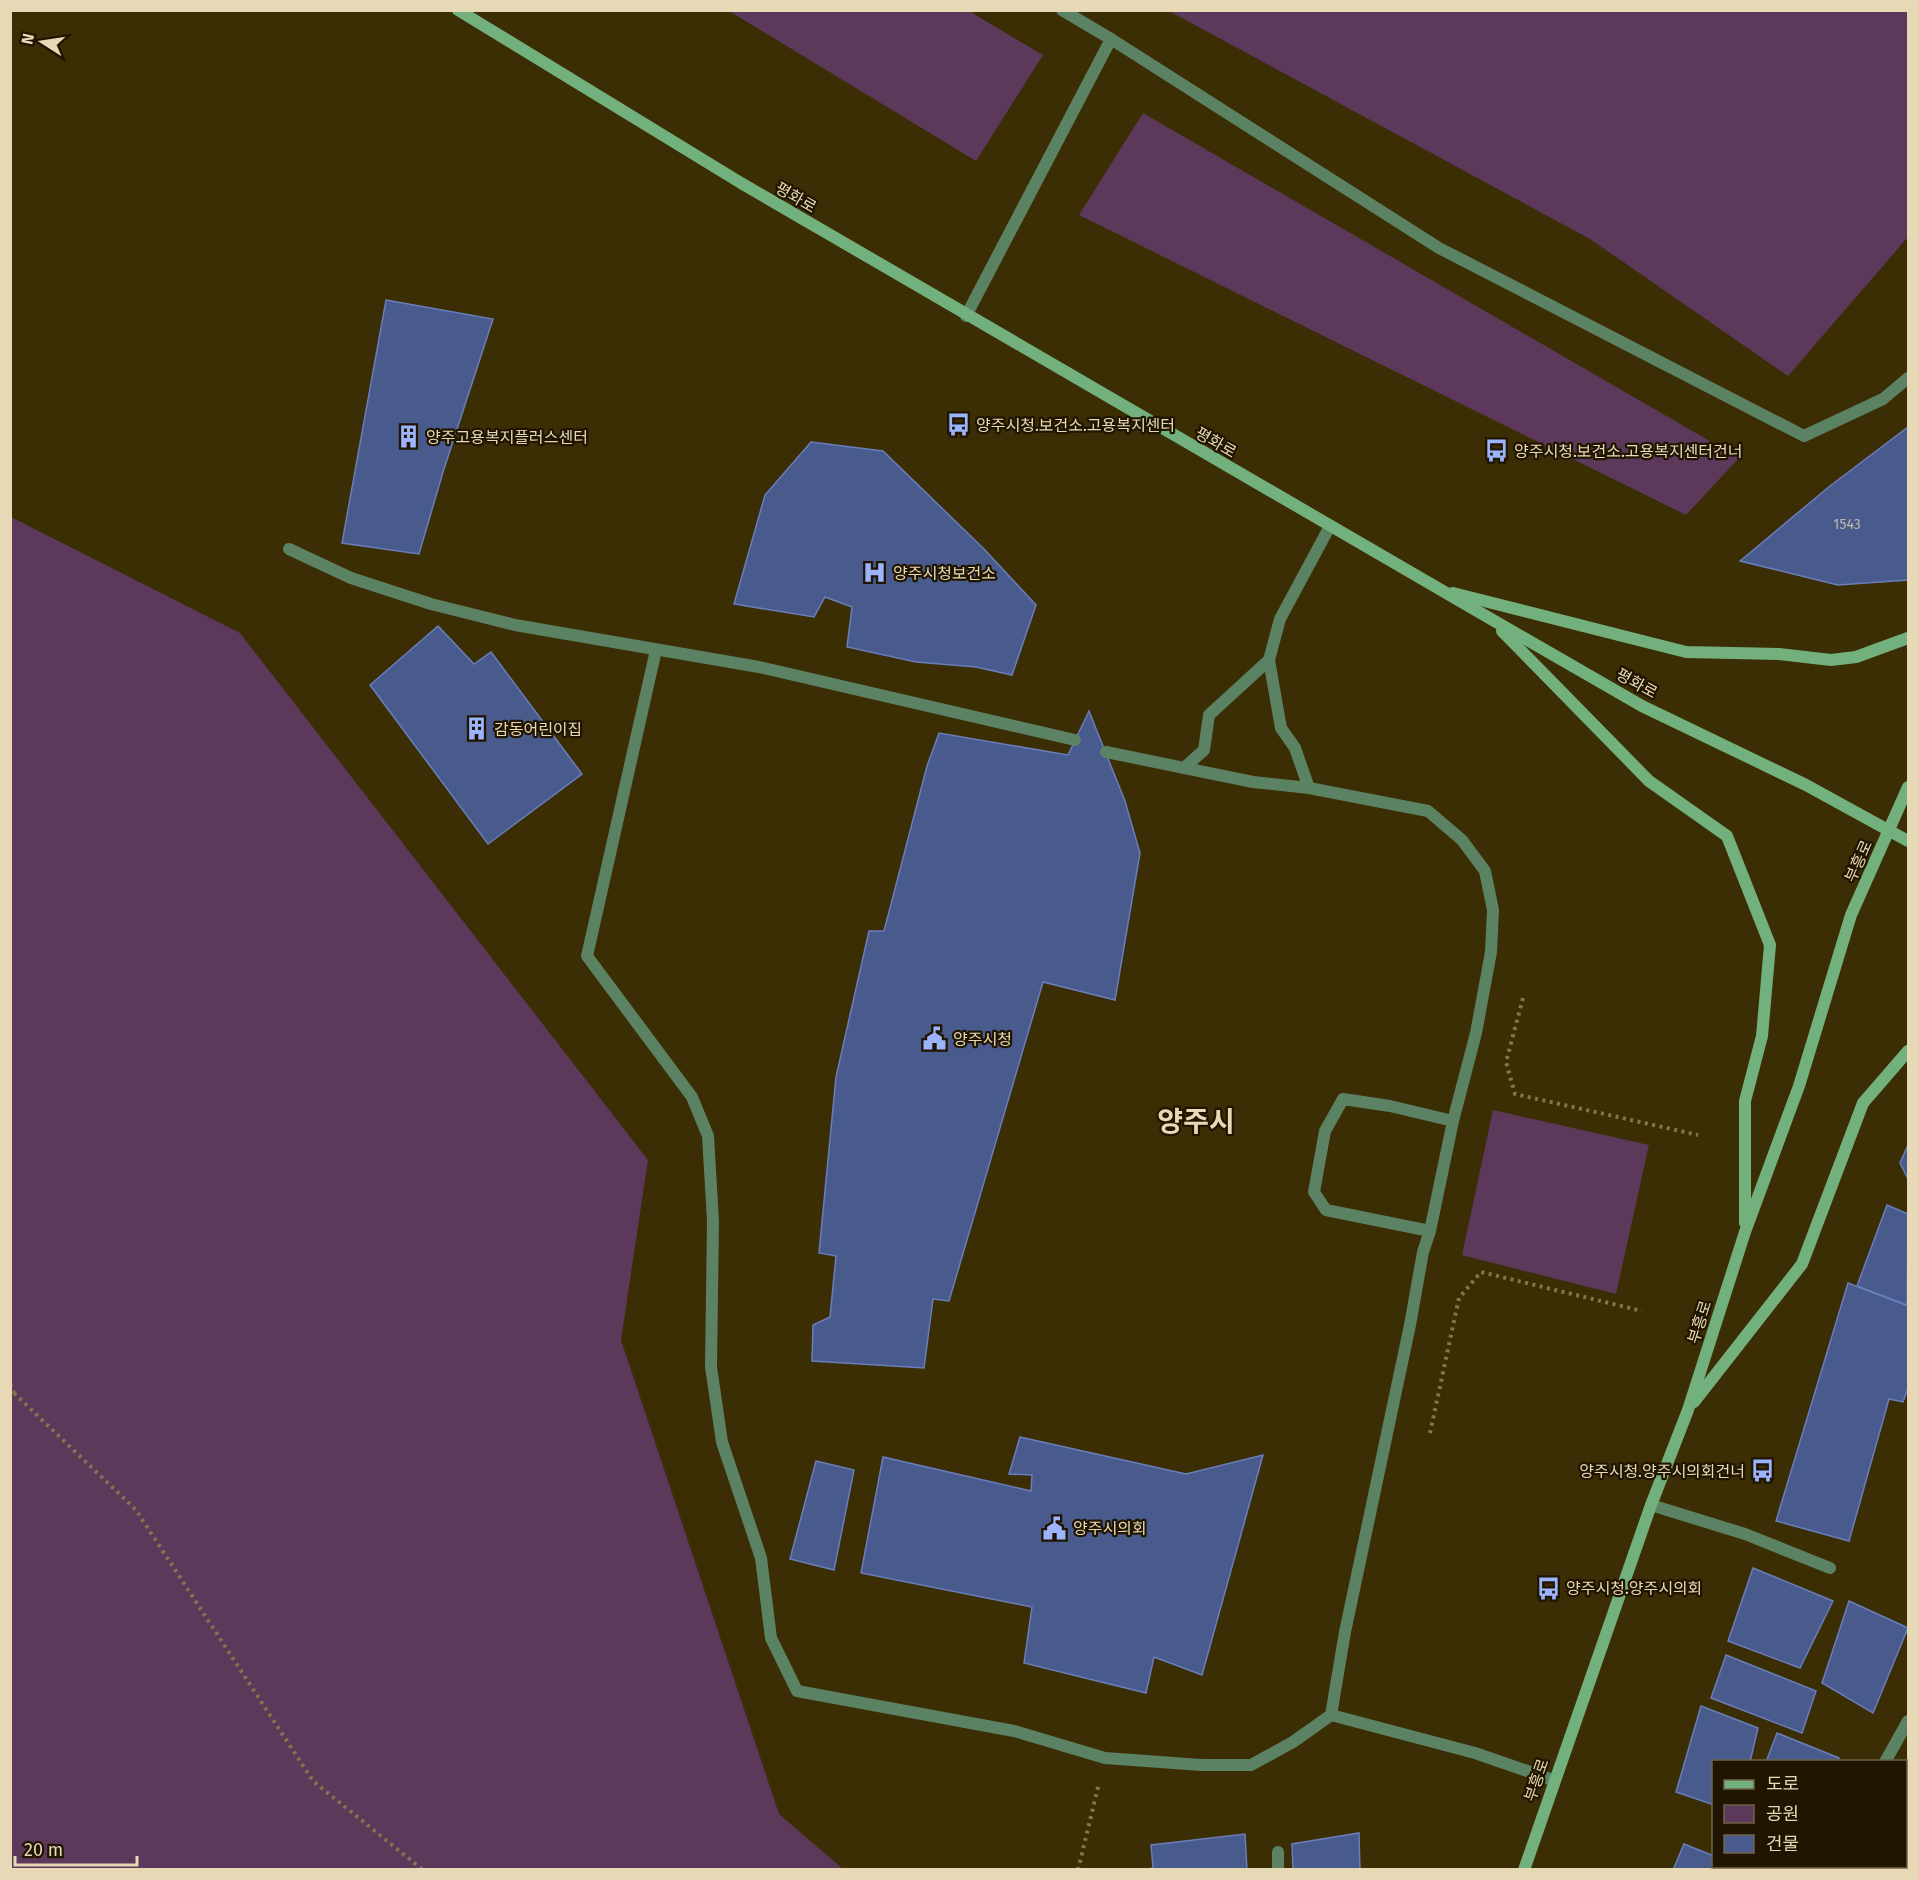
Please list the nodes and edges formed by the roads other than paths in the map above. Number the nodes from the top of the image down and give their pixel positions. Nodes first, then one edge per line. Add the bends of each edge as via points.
1 (458, 10) edge
2 (1062, 10) edge
3 (1111, 39) junction
4 (966, 316) junction
5 (1908, 378) edge
6 (1330, 526) junction
7 (289, 549) dead end
8 (1438, 589) junction
9 (1491, 619) junction
10 (1908, 638) edge
11 (656, 650) junction
12 (1269, 660) junction
13 (1075, 740) dead end
14 (1106, 752) dead end
15 (1184, 768) junction
16 (1908, 787) edge
17 (1309, 788) junction
18 (1890, 829) junction
19 (1908, 841) edge
20 (1908, 1051) edge
21 (1453, 1121) junction
22 (1430, 1231) junction
23 (1745, 1232) junction
24 (1688, 1410) junction
25 (1651, 1505) junction
26 (1830, 1568) dead end
27 (1331, 1715) junction
28 (1908, 1721) edge
29 (1887, 1760) edge
30 (1553, 1780) junction
31 (1278, 1852) dead end
32 (1278, 1869) edge
33 (1524, 1869) edge

1 - 4 main road, 평화로
2 - 3 street
3 - 4 street
3 - 5 street via 1439,248 1804,436 1883,399
4 - 6 main road, 평화로
6 - 8 main road, 평화로
6 - 12 street via 1280,619
7 - 11 street via 351,578 431,604 515,625
8 - 9 main road, 평화로
8 - 10 main road via 1686,652 1779,654 1831,660 1856,657
9 - 18 main road, 평화로 via 1642,705
9 - 23 main road via 1649,781 1727,836 1770,945 1762,1036 1745,1101
11 - 13 street via 759,667
11 - 27 street via 587,956 692,1097 708,1136 713,1221 711,1367 722,1442 761,1558 771,1638 797,1691 1014,1731 1106,1758 1201,1765 1251,1765
12 - 15 street via 1209,715 1204,750
12 - 17 street via 1281,728 1295,748
14 - 15 street
15 - 17 street
16 - 18 main road, 부흥로
17 - 21 street via 1428,811 1462,840 1485,871 1493,910 1491,952 1476,1033
18 - 19 main road, 평화로
18 - 23 main road, 부흥로 via 1851,915 1799,1086
20 - 24 main road via 1863,1103 1802,1264
21 - 22 street
21 - 22 street via 1342,1099 1325,1131 1314,1192 1326,1210
22 - 27 street
23 - 24 main road, 부흥로
24 - 25 main road, 부흥로
25 - 26 street via 1745,1534
25 - 30 main road, 부흥로
27 - 30 street via 1475,1753
28 - 29 street
30 - 33 main road, 부흥로
31 - 32 street

